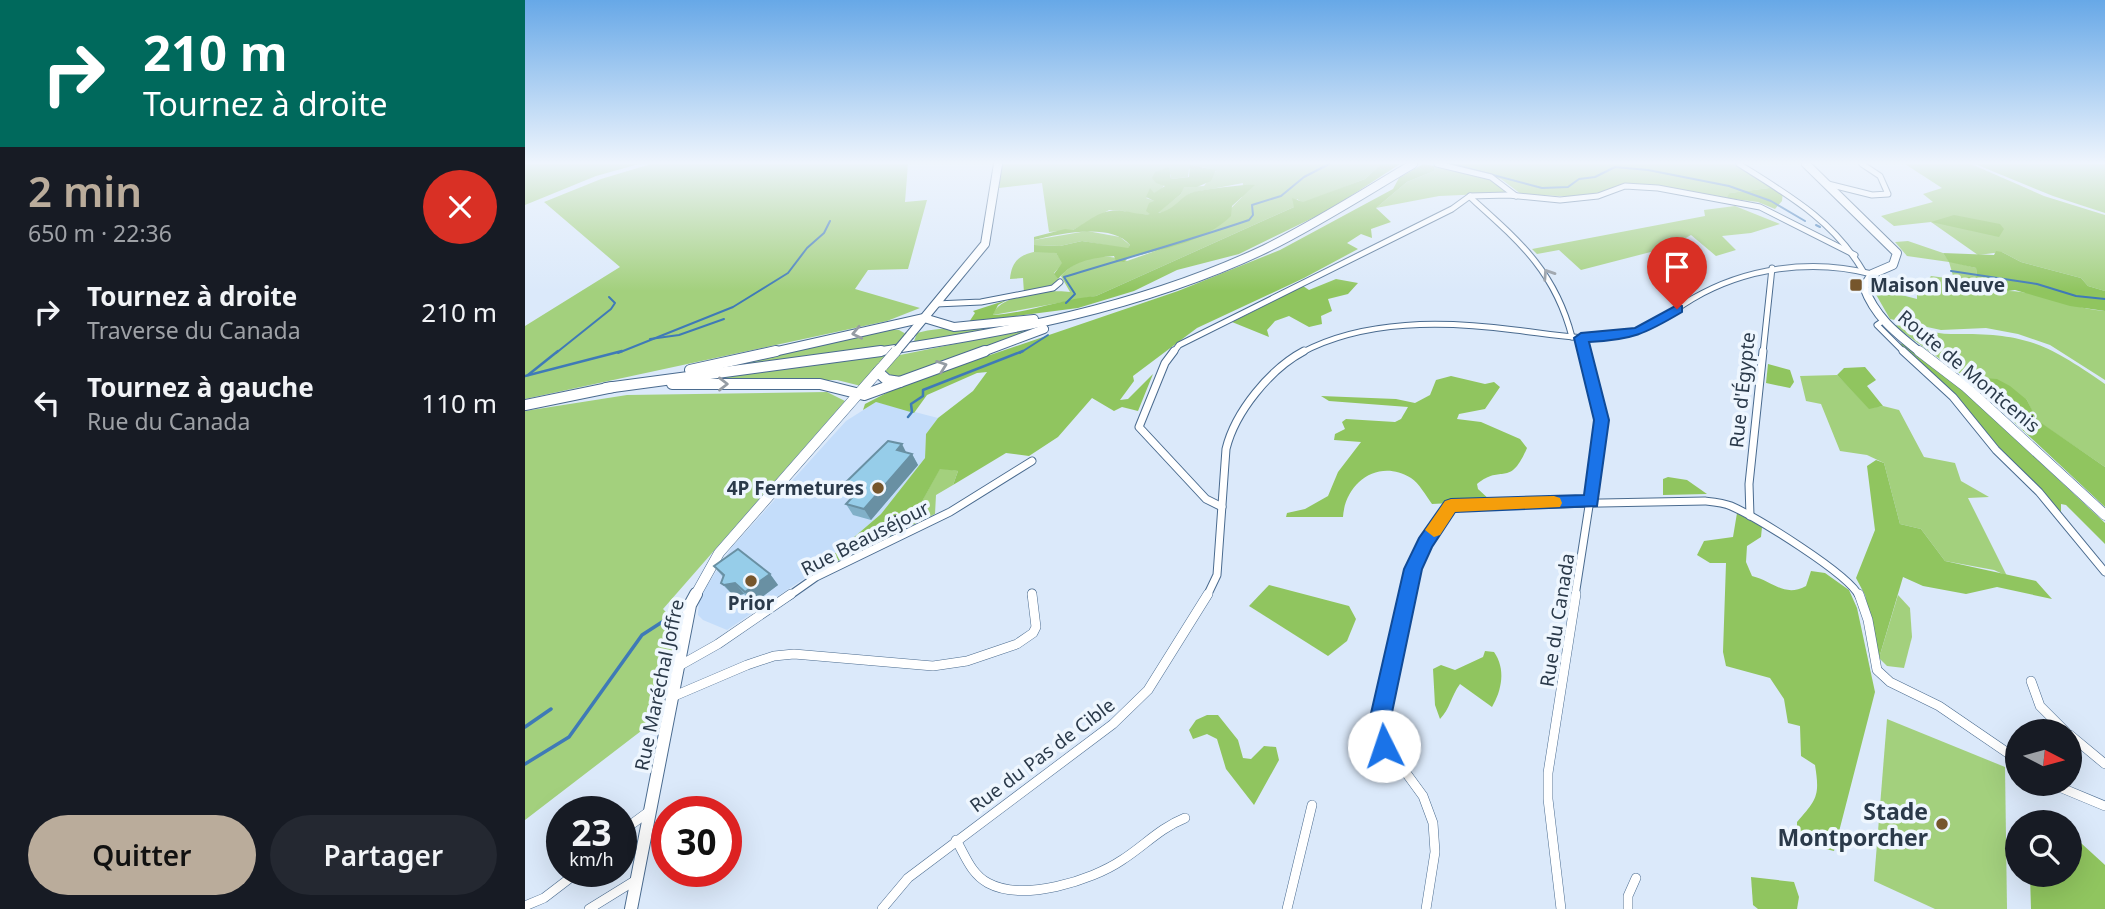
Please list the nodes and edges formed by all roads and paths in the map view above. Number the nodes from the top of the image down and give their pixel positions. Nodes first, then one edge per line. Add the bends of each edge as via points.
1 (992, 206) edge
2 (1343, 206) edge
3 (1455, 206) edge
4 (1480, 206) edge
5 (1757, 206) edge
6 (1807, 206) edge
7 (1850, 206) edge
8 (1855, 255) junction
9 (1772, 268) junction
10 (1870, 273) junction
11 (1060, 282) dead end
12 (936, 303) junction
13 (1096, 310) junction
14 (924, 318) junction
15 (1883, 321) junction
16 (893, 326) junction
17 (910, 335) junction
18 (1577, 337) junction
19 (881, 369) junction
20 (900, 382) junction
21 (606, 388) junction
22 (855, 396) junction
23 (525, 404) edge
24 (1031, 461) dead end
25 (1591, 502) junction
26 (1222, 507) junction
27 (1750, 516) junction
28 (2105, 516) edge
29 (2105, 572) edge
30 (1032, 593) dead end
31 (678, 666) junction
32 (2031, 681) dead end
33 (672, 697) junction
34 (2053, 719) edge
35 (2083, 746) edge
36 (2005, 751) edge
37 (2105, 764) edge
38 (654, 796) edge
39 (2081, 796) edge
40 (1313, 805) dead end
41 (2105, 806) edge
42 (651, 813) edge
43 (1185, 818) dead end
44 (956, 841) junction
45 (637, 876) edge
46 (1636, 878) dead end
47 (558, 887) edge
48 (625, 887) edge
49 (635, 887) edge
50 (525, 906) edge
51 (589, 909) edge
52 (631, 909) edge
53 (882, 909) edge
54 (1287, 909) edge
55 (1426, 909) edge
56 (1561, 909) edge
57 (1628, 909) edge

1 - 12 main road, Rue Maréchal Joffre via 985,244
2 - 13 main road via 1271,246 1166,289
3 - 26 street via 1179,345 1165,363 1139,427 1206,499
18 -> 4 street, Rue du Canada via 1562,297 1542,265
5 - 8 street
6 - 8 street via 1845,238
7 - 10 main road via 1897,253 1893,265
8 - 10 street
9 - 10 street, Rue du Pas de Cible
9 - 18 street, Rue du Pas de Cible via 1730,279 1640,331
9 - 27 street, Rue d'Égypte via 1749,484
10 - 15 main road, Route de Montcenis via 1865,291
11 - 12 street via 1053,288 981,303
12 - 14 main road, Rue Maréchal Joffre
13 - 14 main road via 979,326 954,327
20 -> 13 main road
13 - 21 main road via 922,347
14 - 16 main road
14 - 17 main road, Rue Maréchal Joffre
15 - 28 main road, Route de Montcenis via 1966,387
15 - 29 street via 1877,325 1882,331 1953,397
16 - 17 main road via 904,327
16 -> 21 main road
17 - 19 main road, Rue Maréchal Joffre, bridge
18 - 25 street, Rue du Canada via 1602,420
18 - 26 street, Rue du Pas de Cible via 1476,326 1427,327 1379,330 1314,345 1284,365 1241,412 1226,449
19 - 20 main road via 887,380
19 - 22 main road, Rue Maréchal Joffre
20 - 22 main road
21 -> 22 main road via 681,383 820,384 840,387
21 - 23 main road
22 - 31 main road, Rue Maréchal Joffre via 703,576 690,605
24 - 31 street, Rue Beauséjour via 950,512 816,577
25 - 27 street via 1717,502
25 - 55 street via 1451,506 1413,569 1379,722 1384,746 1424,797 1433,819 1436,845
25 - 56 street, Rue du Canada via 1548,773
26 - 44 street, Rue du Pas de Cible via 1220,561 1211,590 1148,690 1113,724
27 - 36 street via 1858,592 1868,620 1871,652 1883,676 1939,706
30 - 33 street via 1033,633 967,660 933,666 774,656
31 - 33 main road, Rue Maréchal Joffre
32 - 34 street via 2040,706
33 - 38 main road, Rue Maréchal Joffre
35 - 37 street
39 - 41 street
40 - 54 street
42 - 45 main road, Rue Maréchal Joffre
43 - 44 street via 1166,824 1114,866 1028,892 1000,889 976,875
44 - 53 street, Rue du Pas de Cible via 908,878
46 - 57 street
47 - 50 street
48 - 51 street
49 - 52 main road, Rue Maréchal Joffre

